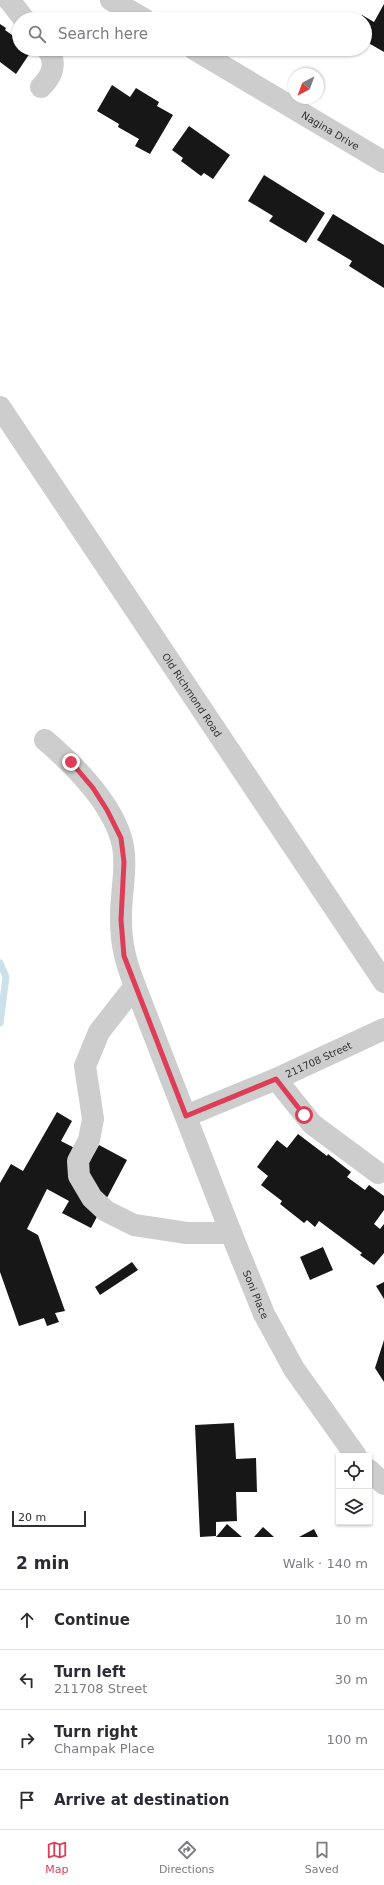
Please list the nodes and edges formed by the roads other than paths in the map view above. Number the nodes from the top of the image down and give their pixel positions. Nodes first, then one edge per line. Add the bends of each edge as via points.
1 (9, 0) edge
2 (118, 2) edge
3 (18, 12) edge
4 (133, 12) edge
5 (52, 56) edge
6 (206, 56) edge
7 (41, 87) dead end
8 (384, 162) edge
9 (0, 407) edge
10 (45, 740) dead end
11 (384, 982) edge
12 (135, 986) junction
13 (384, 1029) edge
14 (276, 1079) junction
15 (186, 1116) junction
16 (378, 1173) dead end
17 (231, 1233) junction
18 (354, 1453) edge
19 (372, 1473) edge
20 (384, 1484) edge

1 - 3 street
2 - 4 street
5 - 7 street via 54,68 49,80
6 - 8 street, Nagina Drive
9 - 11 street, Old Richmond Road
10 - 12 street, Soni Place via 71,762 93,788 121,838 124,862 121,920 124,956
12 - 15 street, Soni Place
12 - 17 street via 99,1032 85,1066 93,1119 88,1140 78,1161 78,1176 92,1198 106,1212 134,1225 187,1233
13 - 14 street, 211708 Street
14 - 15 street, 211708 Street
14 - 16 street via 312,1124
15 - 17 street, Soni Place
17 - 18 street, Soni Place via 264,1314 294,1369
19 - 20 street

